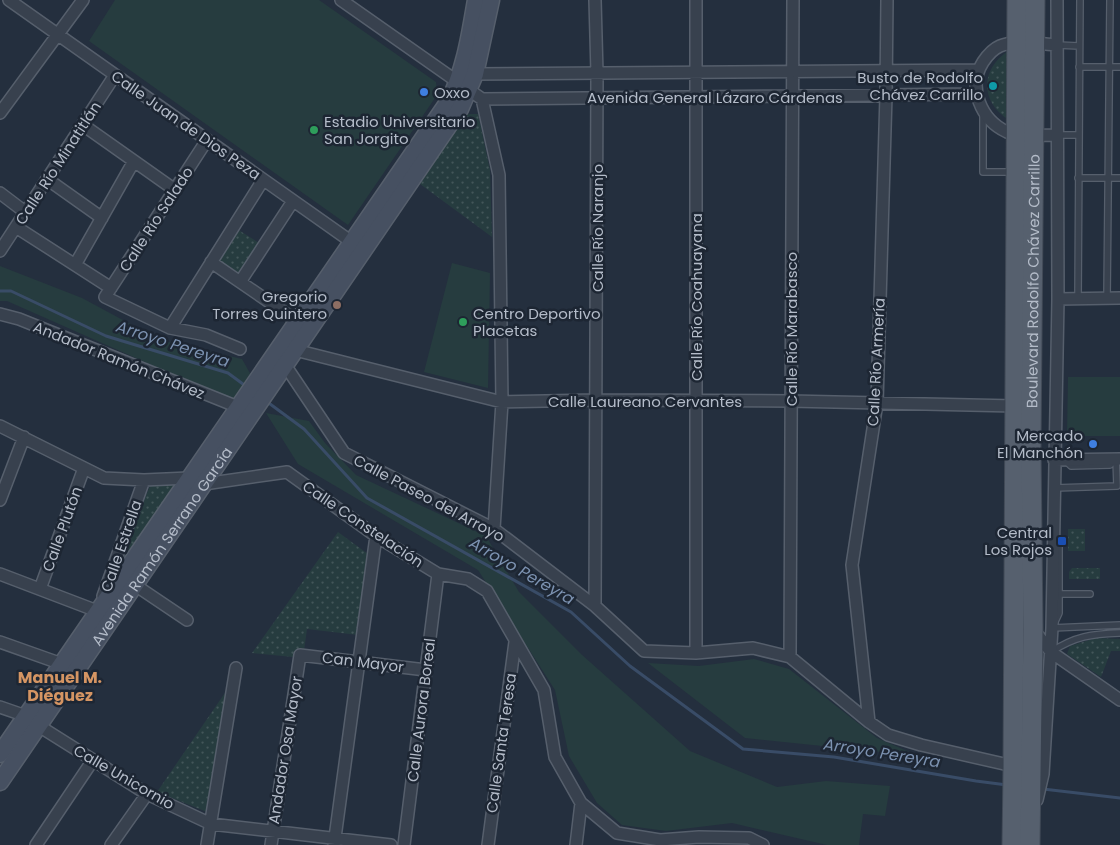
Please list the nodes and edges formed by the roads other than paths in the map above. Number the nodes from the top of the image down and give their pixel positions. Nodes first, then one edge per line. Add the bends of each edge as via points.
1 (9, 0) edge
2 (83, 0) edge
3 (341, 0) edge
4 (476, 0) edge
5 (491, 0) edge
6 (595, 0) edge
7 (696, 0) edge
8 (793, 0) edge
9 (887, 0) edge
10 (1017, 0) edge
11 (1035, 0) edge
12 (1057, 0) edge
13 (1080, 0) edge
14 (1110, 0) edge
15 (58, 34) junction
16 (1026, 43) junction
17 (1057, 45) junction
18 (1079, 46) junction
19 (1079, 67) junction
20 (1109, 67) junction
21 (1120, 67) edge
22 (978, 70) junction
23 (887, 71) junction
24 (696, 72) junction
25 (792, 72) junction
26 (597, 73) junction
27 (475, 74) junction
28 (115, 75) junction
29 (470, 91) junction
30 (977, 94) junction
31 (886, 95) junction
32 (792, 96) junction
33 (696, 97) junction
34 (597, 98) junction
35 (984, 111) junction
36 (0, 113) edge
37 (83, 125) junction
38 (1025, 135) junction
39 (1057, 135) junction
40 (1079, 136) junction
41 (207, 140) junction
42 (134, 161) junction
43 (1016, 172) junction
44 (1078, 178) junction
45 (1108, 178) junction
46 (1120, 178) edge
47 (47, 179) junction
48 (264, 180) junction
49 (175, 190) junction
50 (0, 194) edge
51 (293, 201) junction
52 (25, 212) junction
53 (102, 218) junction
54 (16, 227) junction
55 (357, 246) junction
56 (0, 250) edge
57 (211, 262) junction
58 (75, 265) junction
59 (240, 282) junction
60 (108, 293) junction
61 (1058, 298) junction
62 (1078, 298) junction
63 (1107, 298) junction
64 (1120, 298) edge
65 (0, 314) edge
66 (297, 322) junction
67 (170, 328) junction
68 (289, 346) junction
69 (240, 350) dead end
70 (279, 361) junction
71 (596, 400) junction
72 (696, 401) junction
73 (790, 401) junction
74 (502, 402) junction
75 (877, 403) junction
76 (1015, 406) junction
77 (245, 407) junction
78 (0, 426) edge
79 (24, 438) junction
80 (1118, 459) edge
81 (1060, 460) junction
82 (84, 468) junction
83 (144, 480) junction
84 (197, 481) junction
85 (1054, 488) junction
86 (0, 500) edge
87 (494, 529) junction
88 (376, 536) junction
89 (0, 574) edge
90 (438, 574) junction
91 (128, 581) junction
92 (40, 589) junction
93 (1056, 594) junction
94 (1090, 594) dead end
95 (595, 606) junction
96 (106, 614) junction
97 (187, 620) dead end
98 (1120, 625) edge
99 (1052, 628) junction
100 (1023, 629) junction
101 (1120, 633) edge
102 (0, 642) edge
103 (515, 642) junction
104 (1051, 652) junction
105 (696, 653) junction
106 (300, 655) joint
107 (790, 658) junction
108 (358, 662) junction
109 (62, 664) junction
110 (236, 668) dead end
111 (426, 670) junction
112 (1120, 700) edge
113 (0, 707) edge
114 (32, 721) junction
115 (869, 722) junction
116 (0, 754) edge
117 (93, 760) junction
118 (1025, 771) junction
119 (0, 781) edge
120 (147, 794) junction
121 (580, 803) junction
122 (1026, 811) junction
123 (210, 824) junction
124 (273, 832) junction
125 (334, 842) edge
126 (1030, 842) edge
127 (660, 843) edge
128 (36, 845) edge
129 (112, 845) edge
130 (207, 845) edge
131 (271, 845) edge
132 (391, 845) edge
133 (404, 845) edge
134 (488, 845) edge
135 (576, 845) edge
136 (763, 845) edge
137 (1012, 845) edge

1 - 15 street, Calle Juan de Dios Peza
2 - 15 street
3 - 29 street
4 - 29 street via 466,58
5 - 27 street
6 - 26 street, Calle Río Naranjo
7 - 24 street, Calle Río Coahuayana
8 - 25 street, Calle Río Marabasco
9 - 23 street, Calle Río Armería
10 - 16 main road, Boulevard Rodolfo Chávez Carrillo
11 - 16 main road, Boulevard Rodolfo Chávez Carrillo
12 - 17 street
13 - 18 lane
14 - 20 lane
15 - 28 street, Calle Juan de Dios Peza
15 - 36 street
16 - 17 street
16 - 22 street via 998,47
16 - 38 main road, Boulevard Rodolfo Chávez Carrillo
17 - 18 lane
17 - 39 street
18 - 19 lane
19 - 20 lane
19 - 40 lane
20 - 21 lane
20 - 45 lane
22 - 23 street, Avenida General Lázaro Cárdenas
22 - 30 street
23 - 25 street, Avenida General Lázaro Cárdenas
23 - 31 street, Calle Río Armería
24 - 25 street, Avenida General Lázaro Cárdenas
24 - 26 street, Avenida General Lázaro Cárdenas
24 - 33 street, Calle Río Coahuayana
25 - 32 street, Calle Río Marabasco
26 - 27 street, Avenida General Lázaro Cárdenas
26 - 34 street, Calle Río Naranjo
27 - 29 street
28 - 37 street, Calle Río Minatitlán
28 - 41 street, Calle Juan de Dios Peza
29 - 34 street, Avenida General Lázaro Cárdenas
29 - 55 street via 448,101
29 - 74 street via 499,175
30 - 31 street, Avenida General Lázaro Cárdenas
30 - 35 street
31 - 32 street, Avenida General Lázaro Cárdenas
31 - 75 street, Calle Río Armería
32 - 33 street, Avenida General Lázaro Cárdenas
32 - 73 street, Calle Río Marabasco
33 - 34 street, Avenida General Lázaro Cárdenas
33 - 72 street, Calle Río Coahuayana
34 - 71 street, Calle Río Naranjo
35 - 38 street via 998,127
35 - 43 lane via 983,172
37 - 42 street
37 - 47 street, Calle Río Minatitlán
38 - 39 street
38 - 43 main road, Boulevard Rodolfo Chávez Carrillo
38 - 100 main road, Boulevard Rodolfo Chávez Carrillo via 1031,447
39 - 40 lane
39 - 61 street
40 - 44 lane
41 - 48 street, Calle Juan de Dios Peza
41 - 49 street, Calle Río Salado
42 - 49 street
42 - 53 street
43 - 76 main road, Boulevard Rodolfo Chávez Carrillo
44 - 45 lane
44 - 62 lane
45 - 46 lane
45 - 63 lane
47 - 52 street, Calle Río Minatitlán
47 - 53 street
48 - 51 street, Calle Juan de Dios Peza
48 - 57 street
49 - 60 street, Calle Río Salado
50 - 52 street
51 - 55 street, Calle Juan de Dios Peza
51 - 59 street
52 - 54 street, Calle Río Minatitlán
53 - 58 street
54 - 56 street, Calle Río Minatitlán
54 - 58 street
55 - 66 street
55 - 68 street
57 - 59 street
57 - 67 street
58 - 60 street
59 - 66 street
60 - 67 street
61 - 62 street
61 - 81 street
62 - 63 street
63 - 64 street
65 - 77 street, Andador Ramón Chávez
66 - 68 street
67 - 69 street via 206,334
68 - 70 street, Avenida Ramón Serrano García
68 - 74 street, Calle Laureano Cervantes
70 - 77 street, Avenida Ramón Serrano García
70 - 87 street, Calle Paseo del Arroyo via 344,454
71 - 72 street, Calle Laureano Cervantes
71 - 74 street, Calle Laureano Cervantes
71 - 95 street, Calle Río Naranjo
72 - 73 street, Calle Laureano Cervantes
72 - 105 street, Calle Río Coahuayana
73 - 75 street, Calle Laureano Cervantes
73 - 107 street, Calle Río Marabasco
74 - 87 street
75 - 76 street, Calle Laureano Cervantes
75 - 115 street, Calle Río Armería via 852,565
76 - 100 main road, Boulevard Rodolfo Chávez Carrillo
77 - 84 street, Avenida Ramón Serrano García
78 - 79 street, Calle Constelación
79 - 82 street, Calle Constelación
79 - 86 street
80 - 81 street
80 - 85 lane via 1117,486
81 - 85 street
82 - 83 street, Calle Constelación via 104,478
82 - 92 street, Calle Plutón
83 - 84 street, Calle Constelación
83 - 96 street, Calle Estrella
84 - 88 street, Calle Constelación via 287,472
84 - 91 street, Avenida Ramón Serrano García
85 - 93 street
87 - 95 street, Calle Paseo del Arroyo
88 - 90 street, Calle Constelación
88 - 108 street
89 - 92 street
90 - 103 street, Calle Constelación via 468,579 487,591
90 - 111 street, Calle Aurora Boreal
91 - 96 street, Avenida Ramón Serrano García
91 - 97 street
92 - 96 street
93 - 94 lane
93 - 99 street
95 - 105 street, Calle Paseo del Arroyo via 644,651
96 - 109 street, Avenida Ramón Serrano García
96 - 114 street, Avenida Ramón Serrano García
98 - 99 lane
99 - 100 street
99 - 104 street
100 - 104 street
100 - 118 main road, Boulevard Rodolfo Chávez Carrillo
101 - 104 lane via 1077,638
102 - 109 street
103 - 121 street, Calle Constelación via 544,690 556,757
103 - 134 street, Calle Santa Teresa
104 - 112 street
104 - 118 street
105 - 107 street, Calle Paseo del Arroyo via 753,648
106 - 108 street, Can Mayor
106 - 124 street, Andador Osa Mayor
107 - 115 street, Calle Paseo del Arroyo
108 - 111 street, Can Mayor
108 - 125 street
109 - 114 street, Avenida Ramón Serrano García
110 - 123 street
111 - 133 street, Calle Aurora Boreal
113 - 114 street, Calle Unicornio
114 - 116 street, Avenida Ramón Serrano García
114 - 117 street, Calle Unicornio
114 - 119 street, Avenida Ramón Serrano García
115 - 118 street, Calle Paseo del Arroyo via 888,735
117 - 120 street, Calle Unicornio
117 - 128 street
118 - 122 main road, Boulevard Rodolfo Chávez Carrillo
120 - 123 street, Calle Unicornio
120 - 129 street
121 - 127 street, Calle Constelación via 617,832
121 - 135 street
122 - 126 main road
122 - 137 main road
123 - 124 street, Calle Unicornio
123 - 130 street
124 - 125 street, Calle Unicornio
124 - 131 street, Andador Osa Mayor
125 - 132 street, Calle Unicornio
127 - 136 street, Calle Constelación via 699,837 749,838

